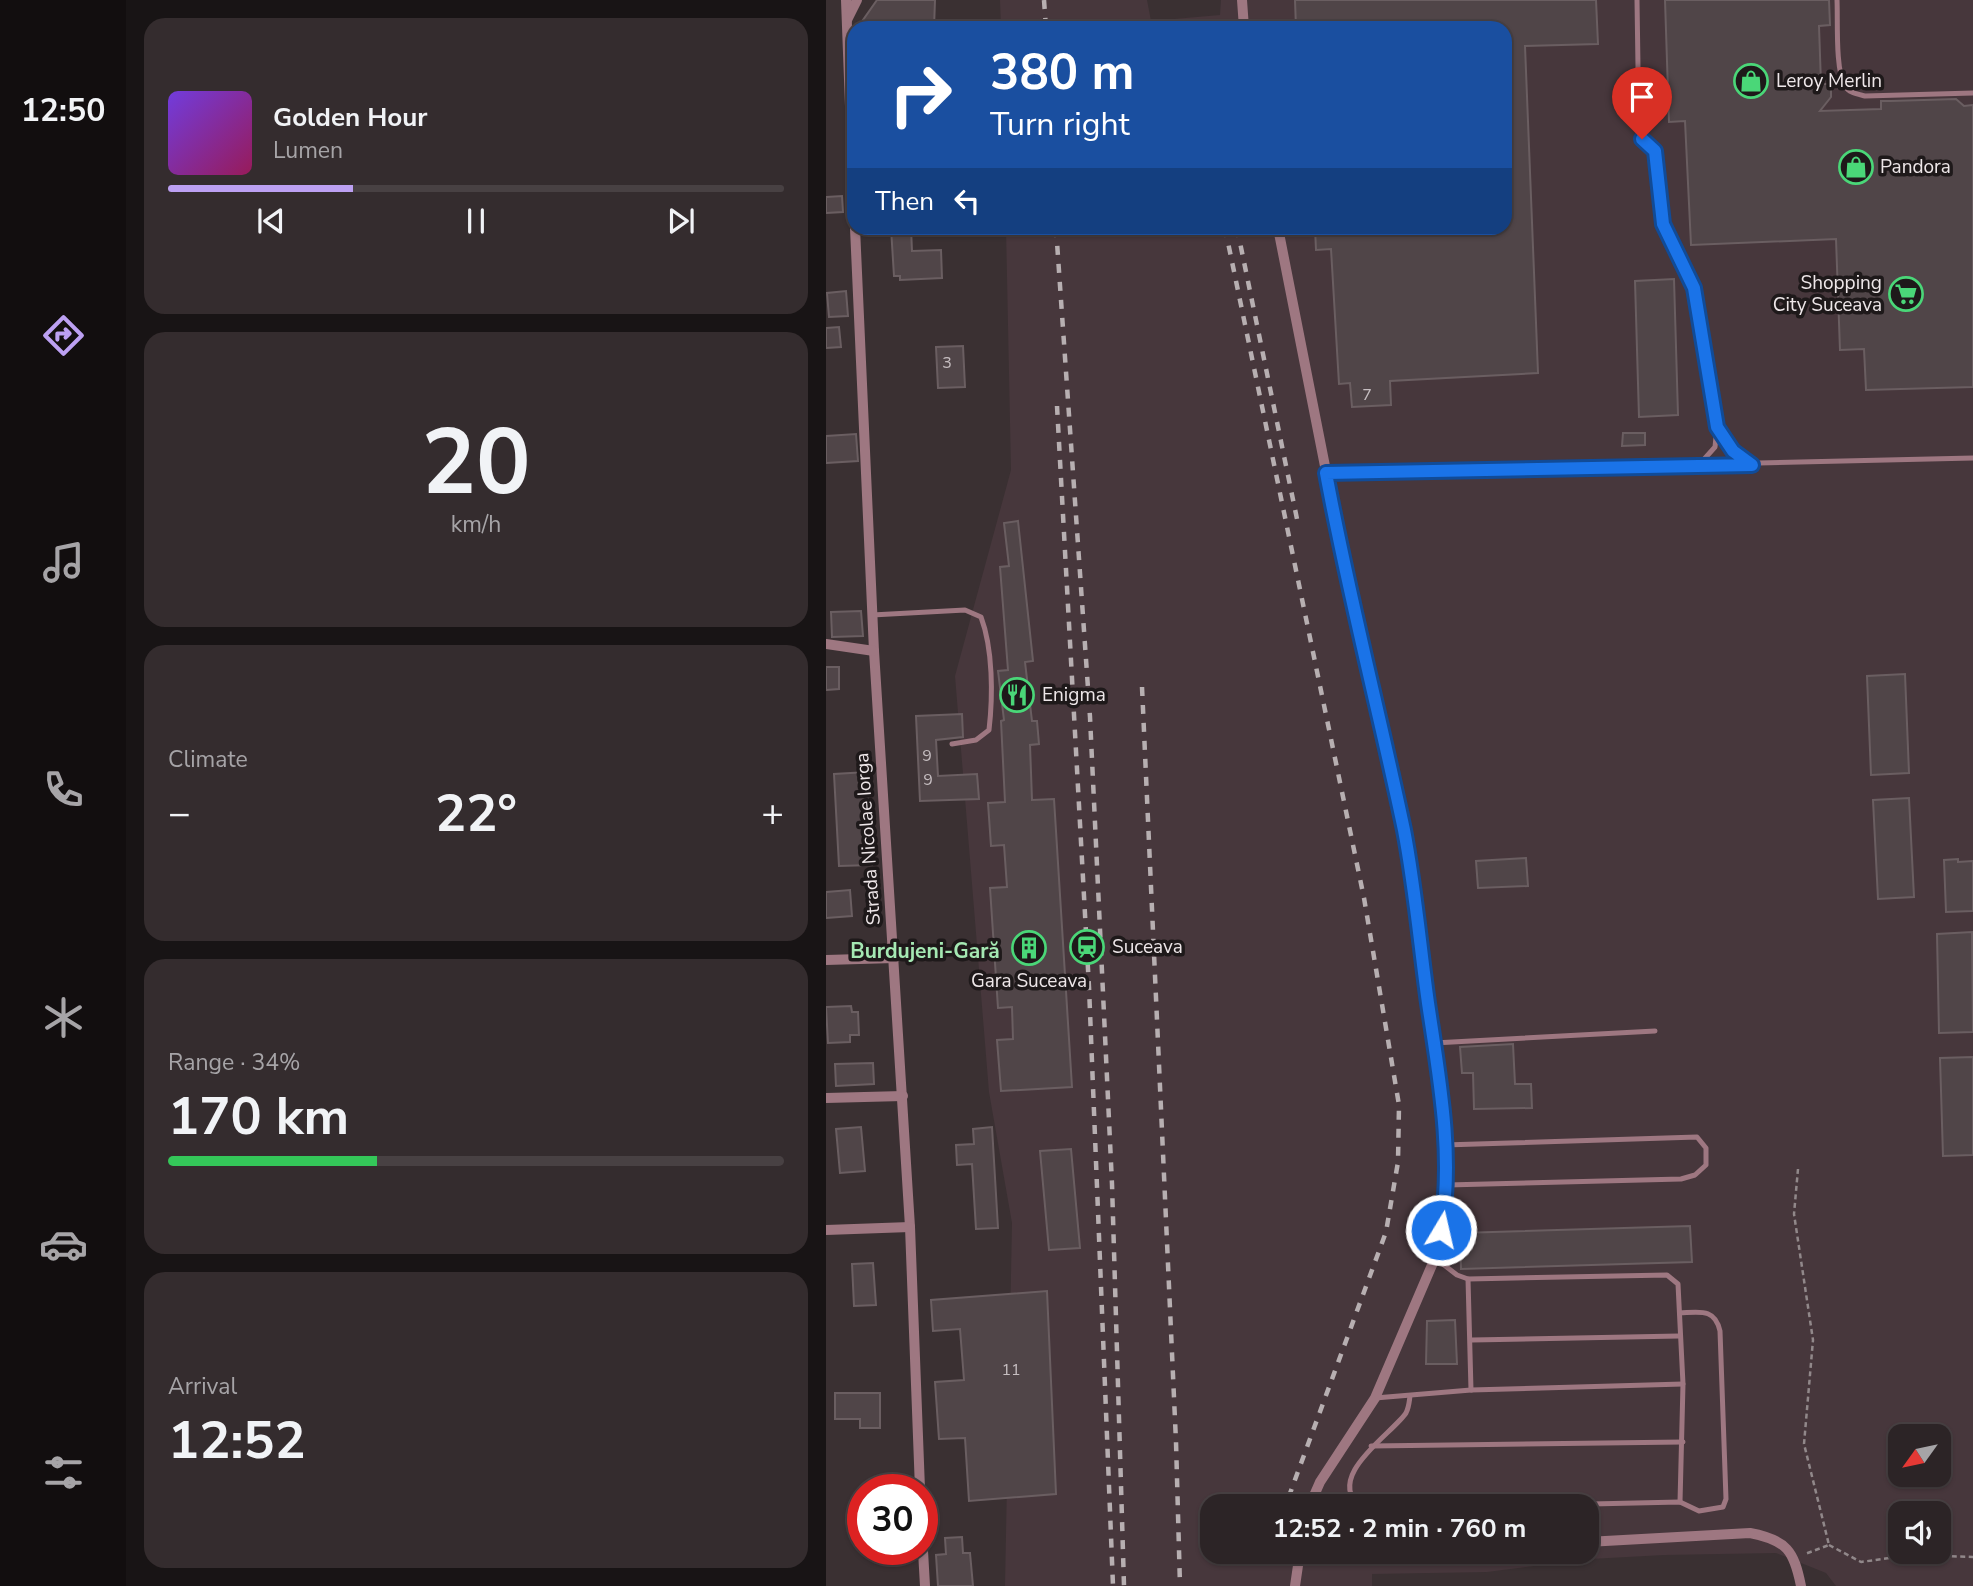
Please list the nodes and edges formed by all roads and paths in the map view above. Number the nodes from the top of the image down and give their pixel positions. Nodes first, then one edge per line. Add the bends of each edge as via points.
1 (846, 0) edge
2 (857, 0) edge
3 (1242, 0) edge
4 (1637, 0) edge
5 (1837, 0) edge
6 (1244, 21) edge
7 (845, 22) junction
8 (847, 64) edge
9 (1973, 93) edge
10 (855, 235) edge
11 (1279, 235) edge
12 (1717, 427) junction
13 (1973, 458) edge
14 (1752, 465) junction
15 (1698, 466) junction
16 (1326, 473) junction
17 (872, 615) junction
18 (826, 644) edge
19 (874, 651) junction
20 (952, 744) dead end
21 (894, 958) junction
22 (826, 960) edge
23 (1655, 1031) dead end
24 (1434, 1042) junction
25 (903, 1096) junction
26 (826, 1098) edge
27 (1444, 1145) junction
28 (1798, 1169) dead end
29 (1447, 1185) junction
30 (910, 1227) junction
31 (826, 1230) edge
32 (1435, 1258) junction
33 (1468, 1279) junction
34 (1680, 1312) junction
35 (1679, 1336) junction
36 (1472, 1340) junction
37 (1683, 1384) junction
38 (1471, 1391) junction
39 (1410, 1396) junction
40 (1375, 1398) junction
41 (1683, 1442) junction
42 (1371, 1446) junction
43 (919, 1474) edge
44 (1315, 1494) edge
45 (1353, 1494) edge
46 (1680, 1502) junction
47 (1599, 1504) edge
48 (1599, 1541) edge
49 (1829, 1545) junction
50 (1973, 1557) edge
51 (1795, 1558) junction
52 (1298, 1564) edge
53 (924, 1565) edge
54 (925, 1586) edge
55 (1295, 1586) edge
56 (1801, 1586) edge

1 - 7 street
2 - 7 street
3 - 6 street
4 - 12 lane via 1639,134 1655,151 1663,224 1693,282
5 - 9 lane via 1841,71 1846,88 1853,93
7 - 8 street
10 - 17 street, Strada Nicolae Iorga
11 - 16 street
12 - 14 lane via 1733,451
12 - 15 lane via 1711,454
13 - 14 lane
14 - 15 lane
15 - 16 lane
16 - 24 street via 1404,833
17 - 19 street, Strada Nicolae Iorga
17 - 20 lane via 965,610 981,617 986,632 989,730 976,740
18 - 19 street
19 - 21 street, Strada Nicolae Iorga
21 - 22 street
21 - 25 street, Strada Nicolae Iorga
23 - 24 lane
24 - 27 street
25 - 26 street
25 - 30 street, Strada Nicolae Iorga
27 - 29 street
27 - 29 lane via 1696,1137 1706,1148 1706,1165 1681,1179
28 - 49 path via 1794,1214 1813,1340 1804,1444
29 - 32 street
30 - 31 street
30 - 43 street, Strada Nicolae Iorga
32 - 33 lane
32 - 40 street
33 - 34 lane via 1667,1275 1678,1284
33 - 36 lane
34 - 35 lane
34 - 46 lane via 1709,1312 1717,1319 1726,1499 1723,1507 1712,1511 1699,1511
35 - 36 lane
35 - 37 lane
36 - 38 lane
37 - 38 lane
37 - 41 lane
38 - 39 lane
39 - 40 lane
39 - 42 lane via 1405,1415
40 - 44 street
41 - 42 lane
41 - 46 lane
42 - 45 lane via 1354,1471
46 - 47 lane
48 - 51 street via 1751,1533 1775,1538
49 - 50 path via 1861,1562 1910,1555
49 - 51 path
51 - 56 street
52 - 55 street
53 - 54 street

